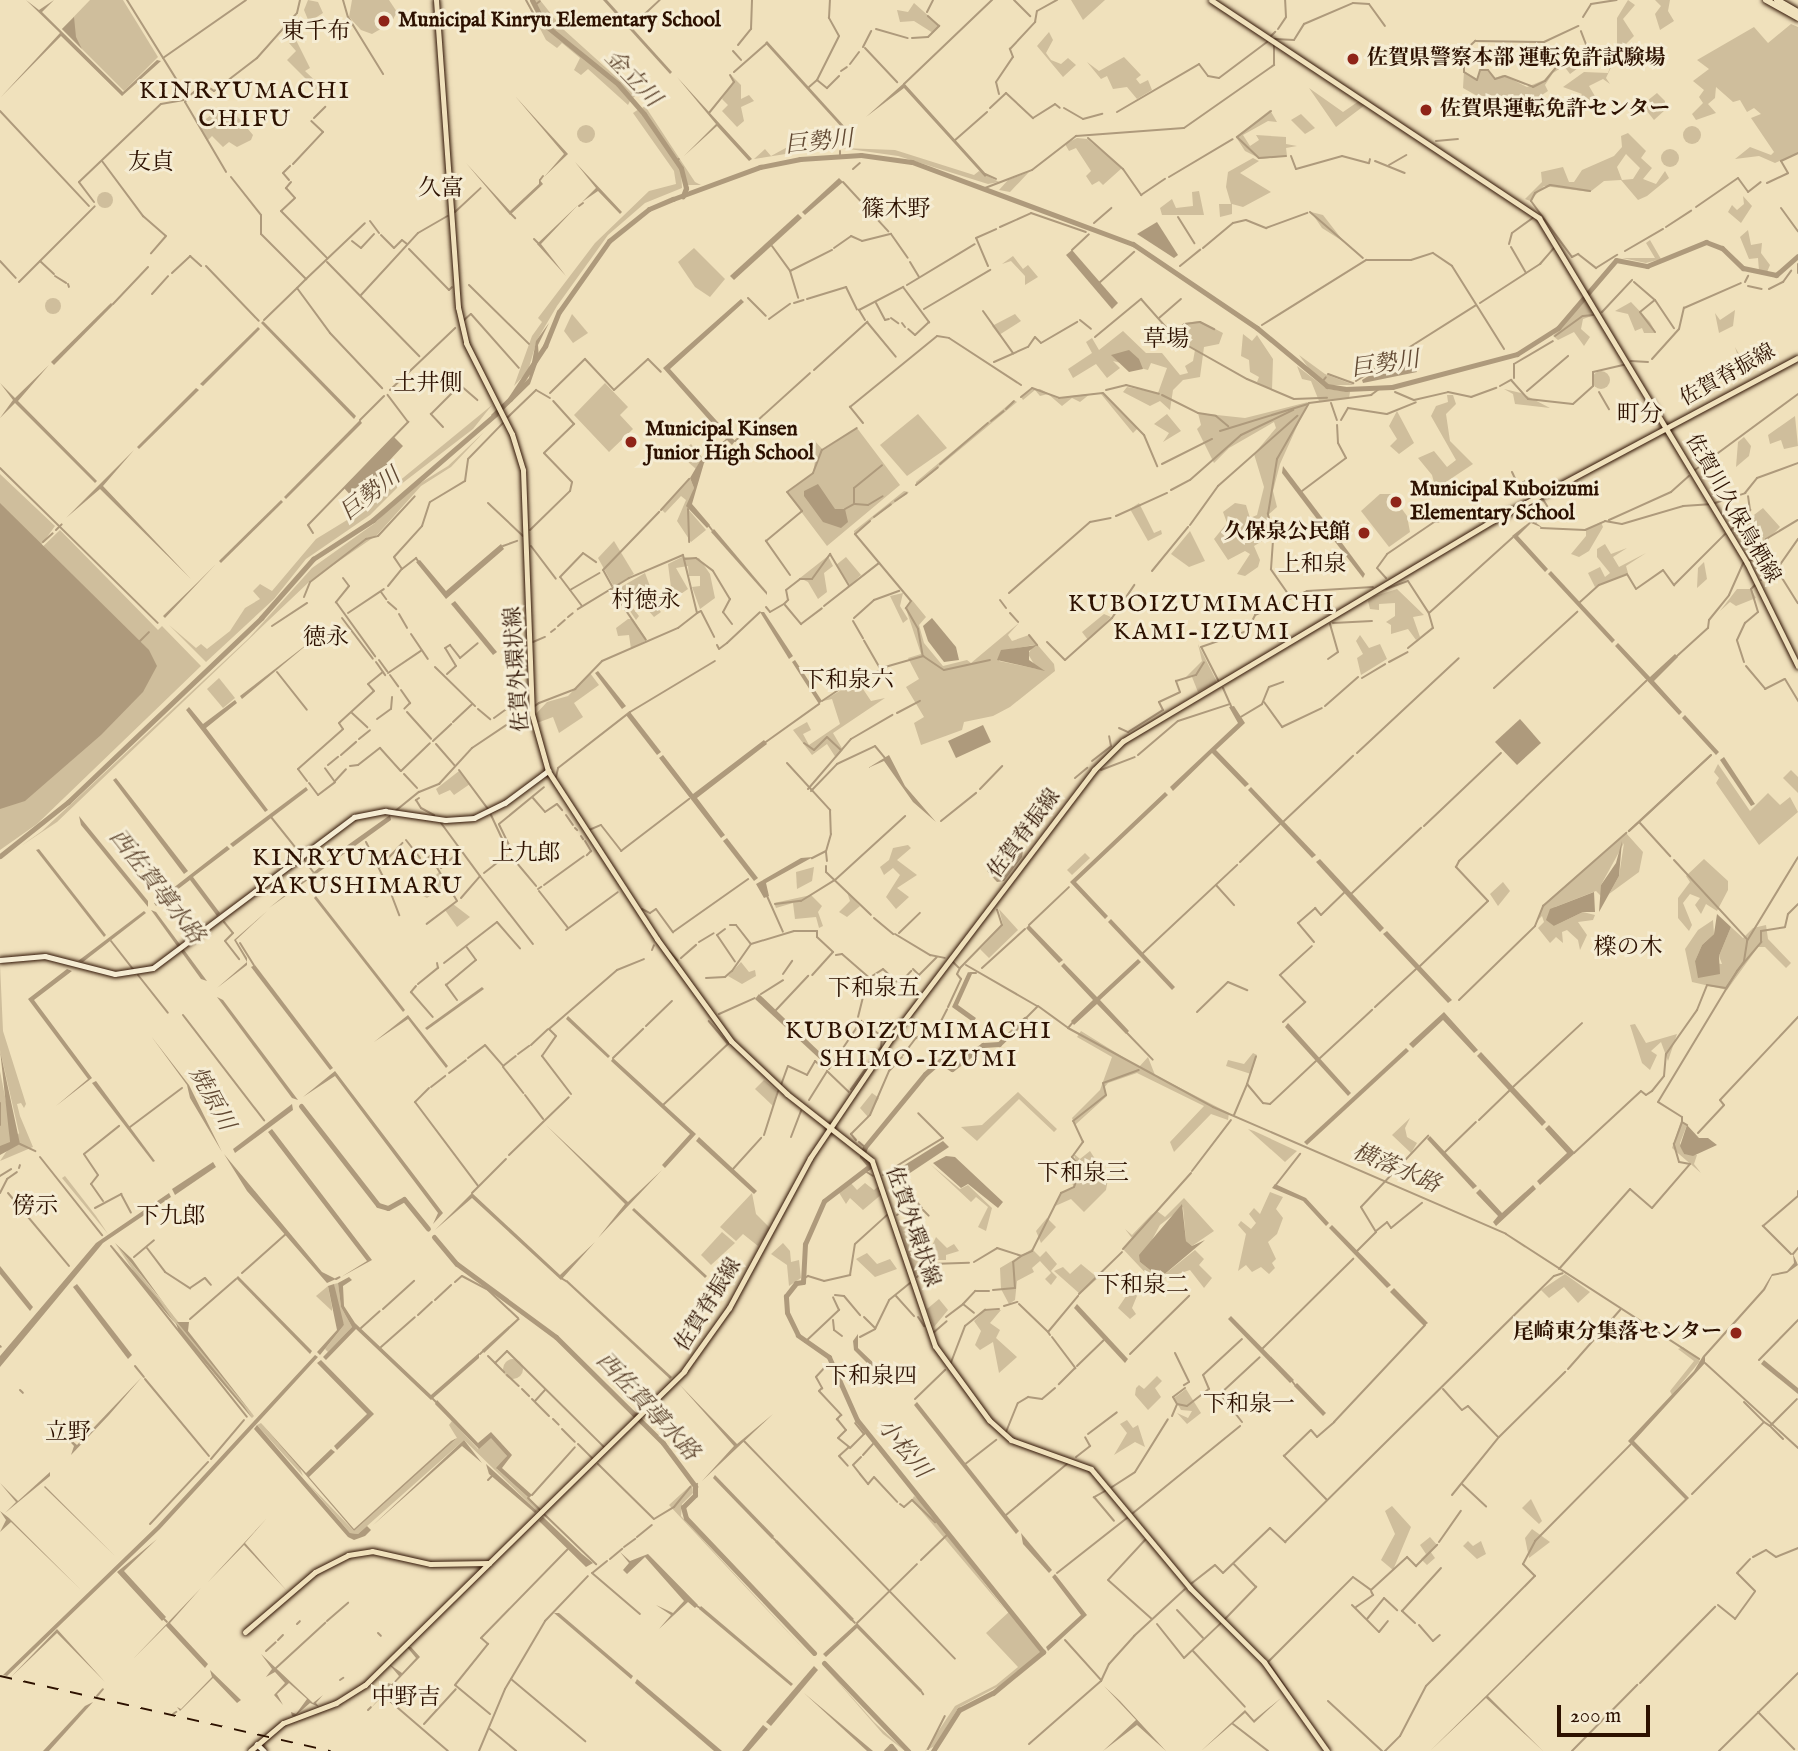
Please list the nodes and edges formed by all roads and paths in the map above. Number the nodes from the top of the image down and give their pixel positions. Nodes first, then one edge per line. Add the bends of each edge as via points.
1 (436, 0) edge
2 (1211, 0) edge
3 (1766, 0) edge
4 (1777, 0) edge
5 (1798, 12) edge
6 (1798, 18) edge
7 (1798, 358) edge
8 (1666, 429) junction
9 (1798, 666) edge
10 (548, 771) junction
11 (0, 960) edge
12 (830, 1128) junction
13 (489, 1563) junction
14 (245, 1632) dead end
15 (257, 1744) junction
16 (250, 1751) edge
17 (264, 1751) edge
18 (1327, 1751) edge

1 - 10 main road, 佐賀外環状線 via 458,307 467,343 516,443 526,493 532,714
2 - 8 main road, 佐賀川久保鳥栖線 via 1528,207 1547,229
3 - 6 highway
4 - 5 highway
7 - 8 main road, 佐賀脊振線
8 - 9 main road, 佐賀川久保鳥栖線 via 1748,564
8 - 12 main road, 佐賀脊振線 via 1494,520 1123,741 1094,769 1029,854
10 - 11 main road via 505,803 474,818 445,820 394,811 369,813 339,825 185,948 153,968 127,974 101,972 45,956
10 - 12 main road, 佐賀外環状線 via 713,1020 766,1076
12 - 13 main road, 佐賀脊振線 via 717,1328 684,1371
12 - 18 main road, 佐賀外環状線 via 863,1152 882,1180 935,1346 958,1382 1011,1440 1091,1469 1190,1588 1264,1662
13 - 14 main road via 430,1564 372,1551 348,1555 315,1572
13 - 15 main road, 佐賀脊振線 via 365,1685 336,1703 284,1723
15 - 16 main road, 佐賀脊振線
15 - 17 main road

